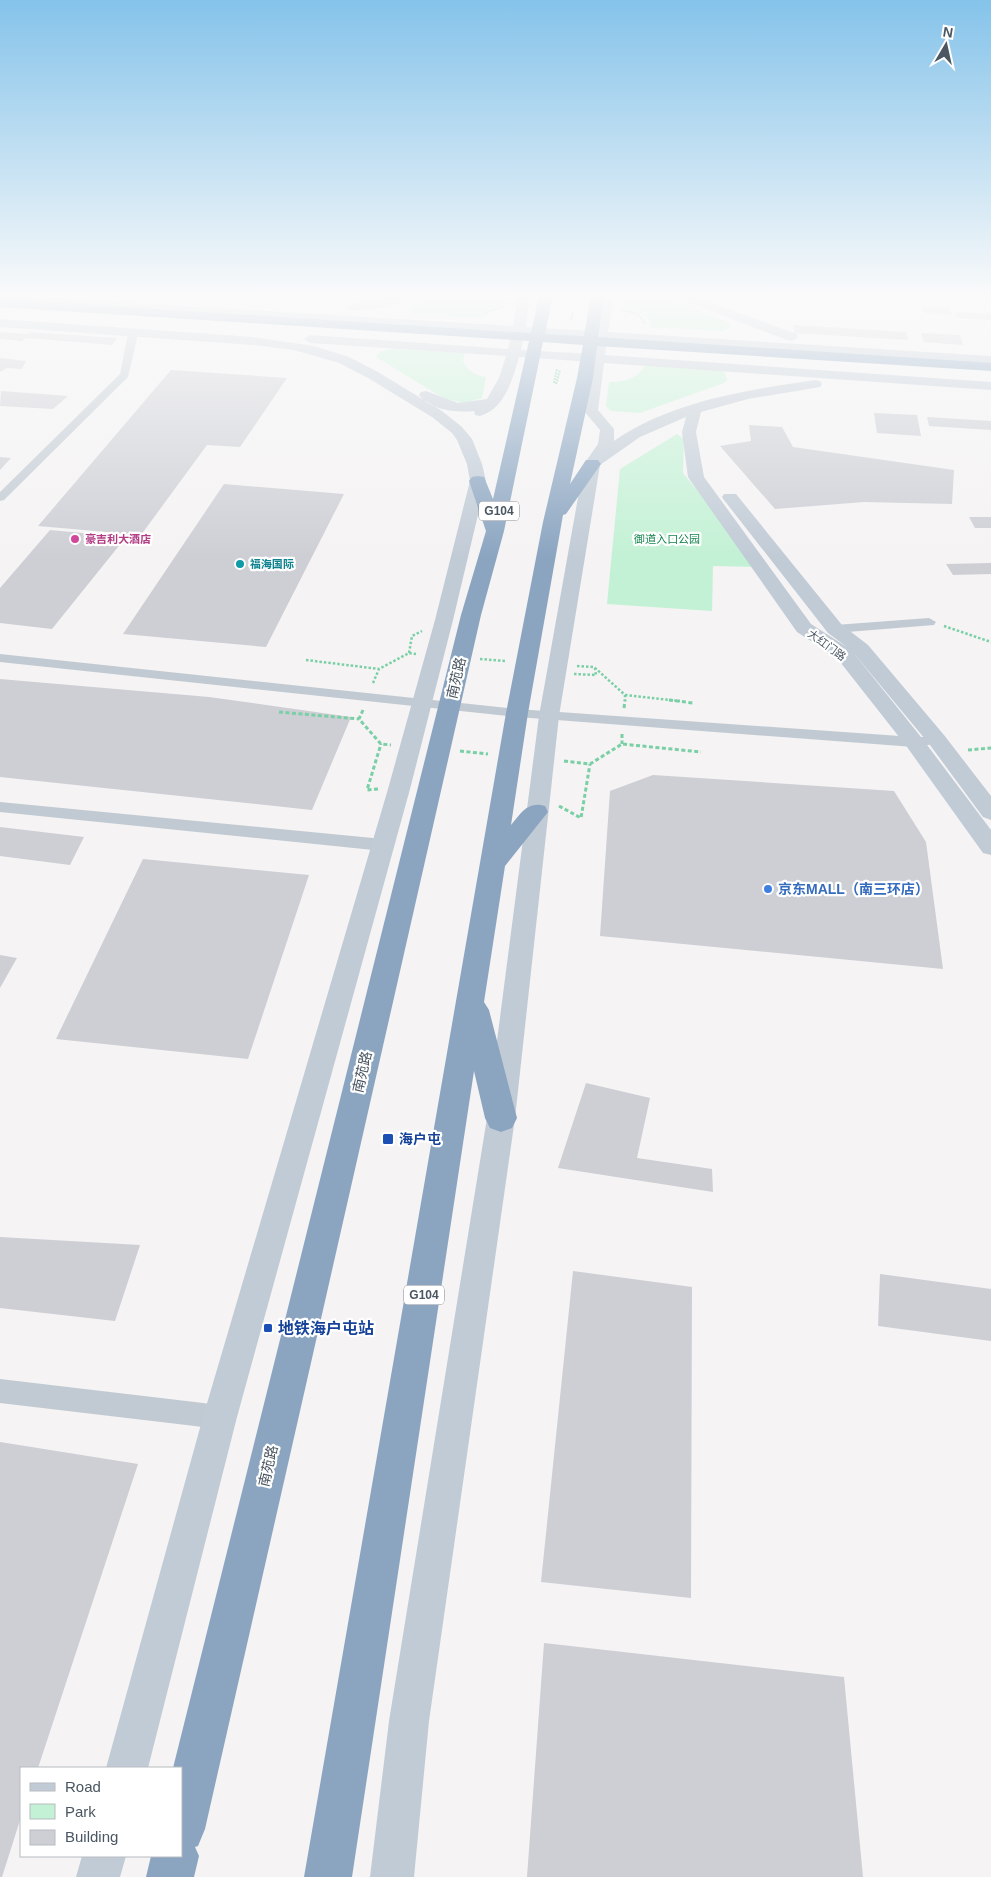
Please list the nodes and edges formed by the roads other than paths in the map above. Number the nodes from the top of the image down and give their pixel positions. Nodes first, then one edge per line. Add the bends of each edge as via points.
1 (118, 383) edge
2 (384, 383) edge
3 (403, 383) edge
4 (502, 383) edge
5 (508, 383) edge
6 (526, 383) edge
7 (590, 383) edge
8 (592, 383) edge
9 (739, 383) edge
10 (944, 383) edge
11 (991, 386) edge
12 (991, 392) edge
13 (493, 402) junction
14 (521, 406) junction
15 (694, 408) junction
16 (591, 411) junction
17 (464, 436) junction
18 (692, 460) junction
19 (592, 464) junction
20 (478, 480) junction
21 (0, 498) edge
22 (552, 522) junction
23 (495, 531) junction
24 (929, 622) road end
25 (835, 630) junction
26 (0, 658) edge
27 (436, 703) junction
28 (533, 715) junction
29 (936, 740) junction
30 (914, 742) junction
31 (0, 807) edge
32 (536, 812) junction
33 (991, 812) edge
34 (383, 846) junction
35 (991, 847) edge
36 (493, 863) junction
37 (471, 1000) junction
38 (501, 1118) junction
39 (0, 1391) edge
40 (220, 1417) junction
41 (127, 1767) edge
42 (182, 1825) edge
43 (104, 1857) edge
44 (175, 1857) edge
45 (98, 1877) edge
46 (170, 1877) edge
47 (328, 1877) edge
48 (392, 1877) edge

1 - 21 street
2 - 17 street via 444,418
3 - 13 street via 444,406 472,407
4 - 13 street
5 - 14 street via 512,396
6 - 14 highway, 南苑路 / G104
7 - 22 highway, G104
8 - 16 street
9 - 16 street via 641,419 614,420
10 - 11 street
12 - 15 street via 816,384 770,390
13 - 17 street via 470,421
14 - 23 highway, 南苑路 / G104
15 - 18 street, 大红门路 via 689,432
15 - 19 street via 639,432
16 - 19 street via 607,429 606,444
17 - 20 street via 475,460
18 - 25 street, 大红门路 via 724,490
18 - 30 street, 大红门路 via 696,477 804,628 844,654
19 - 22 highway
19 - 28 street via 556,673
20 - 23 highway
20 - 27 street
22 - 28 highway, G104
23 - 27 highway, 南苑路 / G104 via 471,615
24 - 25 street
25 - 29 street, 大红门路 via 861,650
26 - 27 street
27 - 28 street
27 - 34 street
27 - 42 highway, 南苑路 / G104
28 - 30 street
28 - 32 street
28 - 36 highway, G104
29 - 30 street
29 - 33 street, 大红门路
30 - 35 street, 大红门路
31 - 34 street
32 - 36 highway
32 - 38 street
34 - 40 street
36 - 37 highway, G104
37 - 38 highway
37 - 47 highway, G104
38 - 48 street via 409,1721
39 - 40 street
40 - 41 street
43 - 45 street
44 - 46 highway

